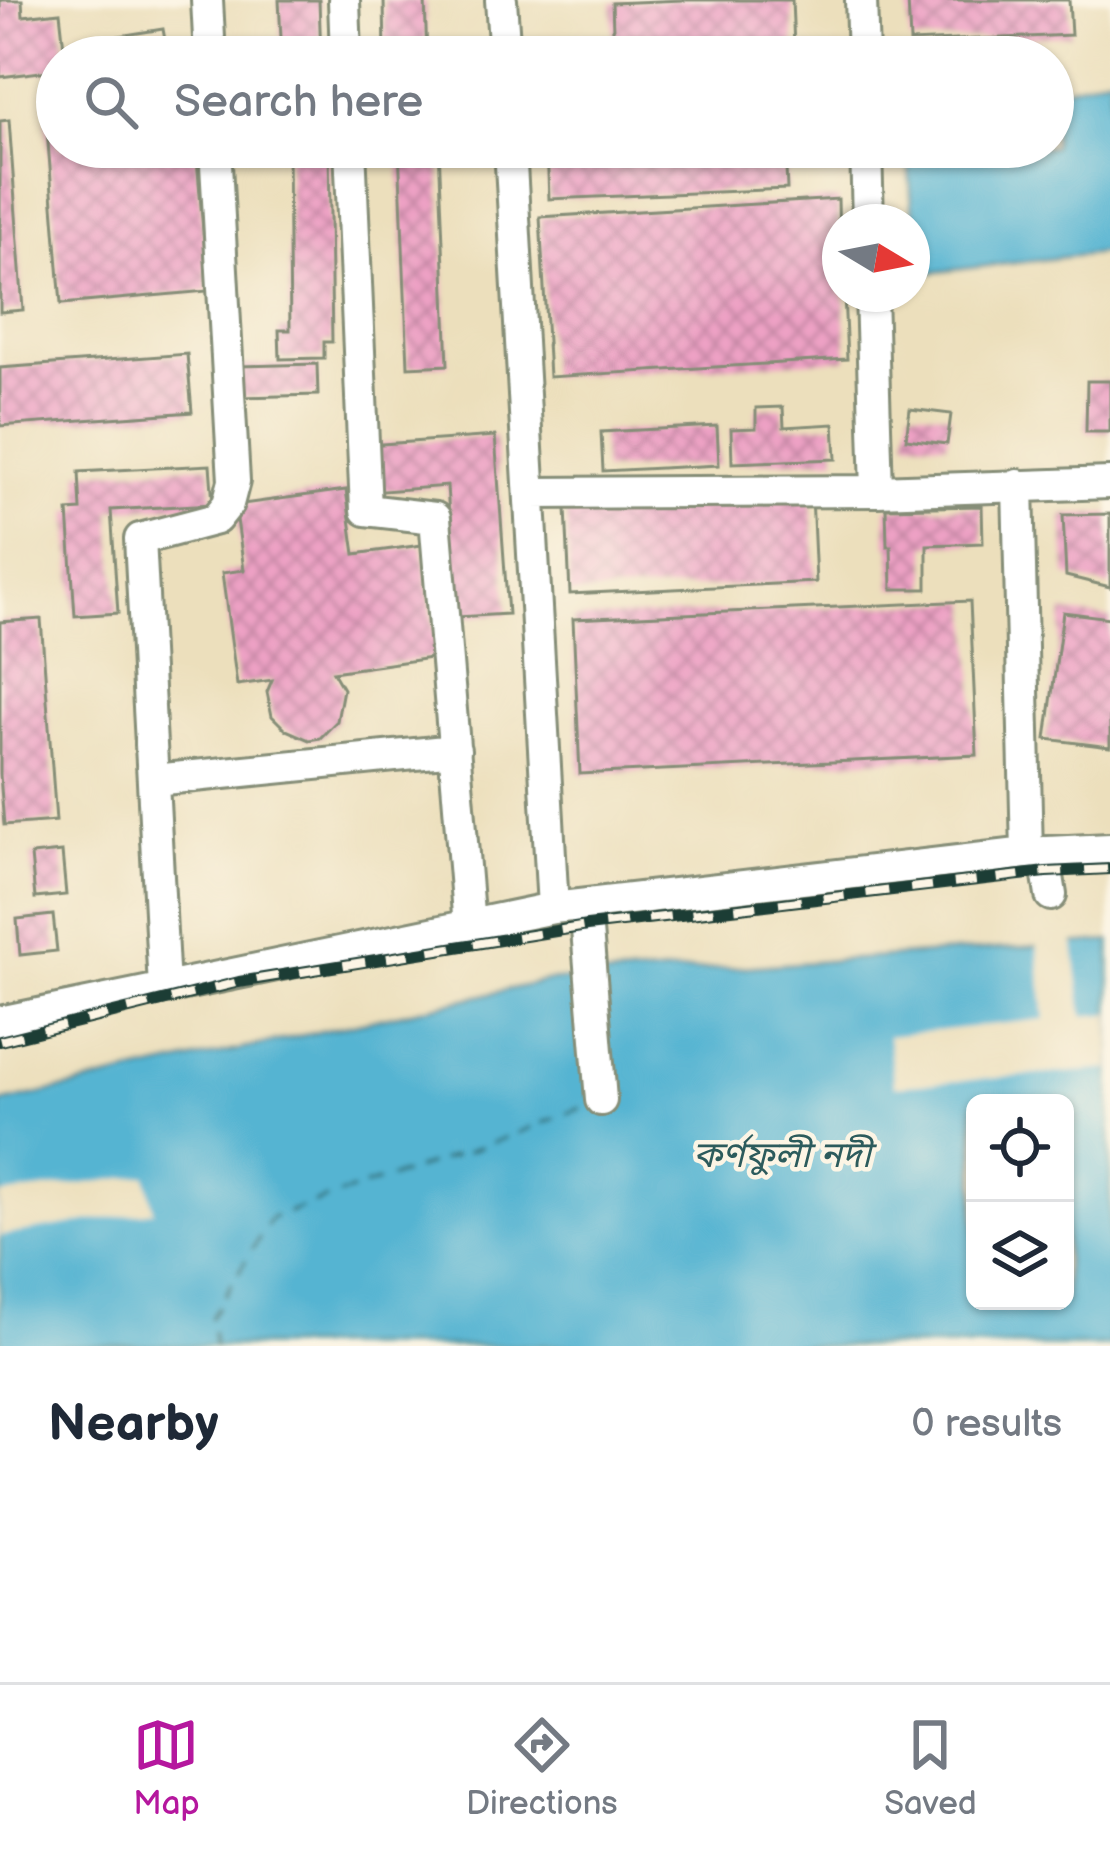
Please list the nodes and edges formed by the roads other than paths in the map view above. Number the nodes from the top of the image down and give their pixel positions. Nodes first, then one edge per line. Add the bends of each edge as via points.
1 (207, 0) edge
2 (344, 0) edge
3 (501, 0) edge
4 (861, 0) edge
5 (209, 36) edge
6 (345, 36) edge
7 (504, 36) edge
8 (862, 36) edge
9 (216, 168) edge
10 (351, 168) edge
11 (511, 168) edge
12 (867, 168) edge
13 (868, 204) edge
14 (872, 312) edge
15 (1110, 483) edge
16 (1018, 485) junction
17 (878, 491) junction
18 (530, 493) junction
19 (455, 750) junction
20 (154, 780) junction
21 (1110, 849) edge
22 (1035, 853) junction
23 (1051, 895) dead end
24 (585, 905) junction
25 (553, 908) junction
26 (469, 926) junction
27 (164, 988) junction
28 (0, 1022) edge
29 (602, 1100) dead end

1 - 5 lane
2 - 6 lane
3 - 7 lane
4 - 8 lane
9 - 20 lane via 234,481 216,519 140,539
10 - 19 lane via 366,510 435,518
11 - 18 lane
12 - 13 lane
14 - 17 lane
15 - 16 lane
16 - 17 lane
16 - 22 lane
17 - 18 lane
18 - 25 lane
19 - 20 lane
19 - 26 lane
20 - 27 lane
21 - 22 lane
22 - 23 lane
22 - 24 lane
24 - 25 lane
24 - 29 lane
25 - 26 lane
26 - 27 lane
27 - 28 lane

